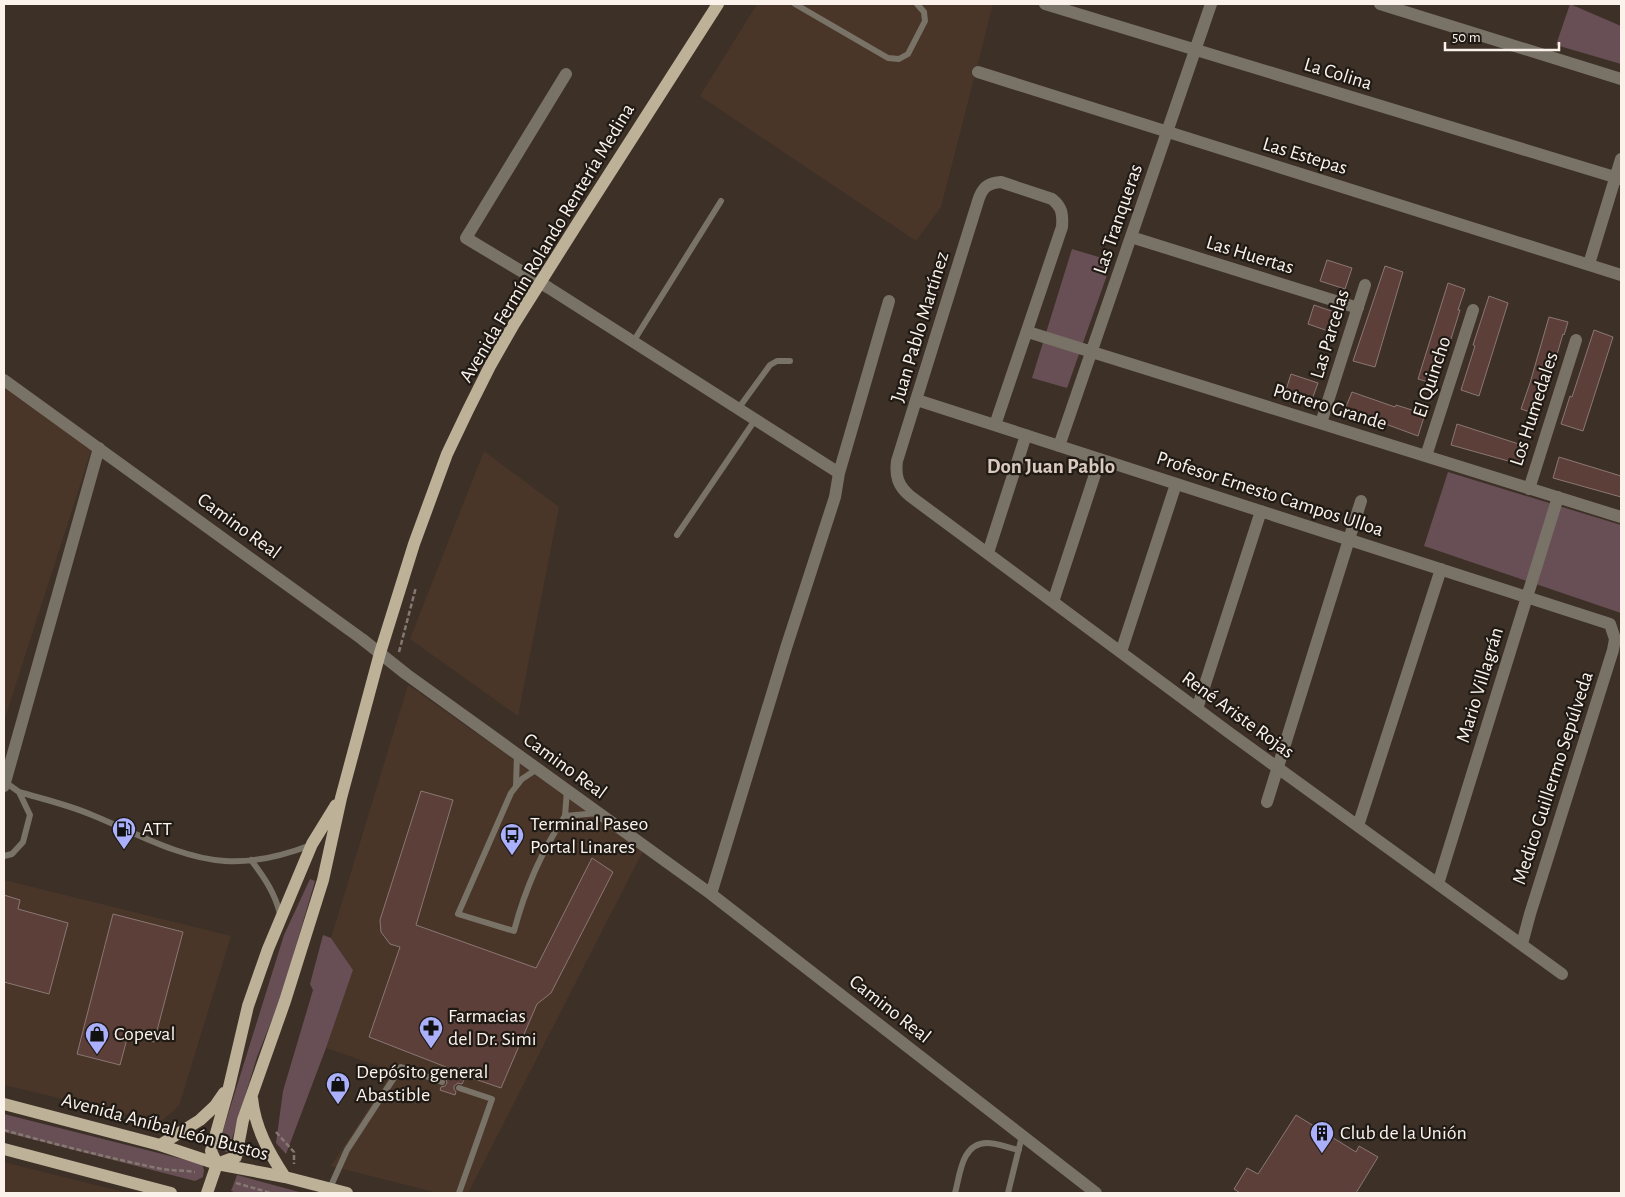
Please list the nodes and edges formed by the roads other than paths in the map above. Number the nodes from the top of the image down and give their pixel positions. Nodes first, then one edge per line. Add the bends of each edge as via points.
1 (718, 4) edge
2 (795, 4) edge
3 (916, 4) edge
4 (1044, 4) edge
5 (1211, 4) edge
6 (1380, 4) edge
7 (1415, 9) edge
8 (1196, 51) junction
9 (978, 72) dead end
10 (566, 74) dead end
11 (1621, 79) edge
12 (1168, 132) junction
13 (1621, 159) edge
14 (1618, 178) edge
15 (721, 201) dead end
16 (1131, 237) junction
17 (1589, 264) junction
18 (1621, 275) edge
19 (541, 283) junction
20 (1365, 285) dead end
21 (889, 301) dead end
22 (1358, 308) junction
23 (1473, 310) dead end
24 (1028, 332) junction
25 (1576, 340) dead end
26 (633, 342) junction
27 (1091, 352) junction
28 (790, 361) dead end
29 (4, 380) edge
30 (917, 400) junction
31 (738, 409) junction
32 (755, 420) junction
33 (1321, 424) junction
34 (996, 426) junction
35 (1026, 435) junction
36 (1059, 446) junction
37 (99, 448) junction
38 (1426, 456) junction
39 (1100, 459) junction
40 (839, 473) junction
41 (898, 481) joint
42 (1176, 484) junction
43 (1529, 489) junction
44 (1558, 498) junction
45 (1361, 502) dead end
46 (1261, 511) junction
47 (1621, 518) edge
48 (677, 536) dead end
49 (1349, 540) junction
50 (988, 553) junction
51 (1441, 570) junction
52 (1528, 597) junction
53 (1053, 602) junction
54 (1610, 624) joint
55 (1121, 652) junction
56 (380, 653) junction
57 (1197, 709) junction
58 (517, 754) junction
59 (537, 768) junction
60 (1278, 768) junction
61 (4, 784) edge
62 (516, 786) junction
63 (566, 790) junction
64 (19, 792) junction
65 (341, 798) junction
66 (1267, 802) dead end
67 (599, 813) junction
68 (565, 816) junction
69 (1358, 826) junction
70 (312, 844) junction
71 (4, 856) edge
72 (251, 860) junction
73 (1438, 884) junction
74 (711, 894) junction
75 (281, 918) junction
76 (1522, 944) junction
77 (1562, 974) dead end
78 (442, 1082) dead end
79 (229, 1087) junction
80 (459, 1088) dead end
81 (252, 1093) junction
82 (4, 1104) edge
83 (1022, 1136) junction
84 (160, 1145) junction
85 (4, 1149) edge
86 (1019, 1150) junction
87 (215, 1170) junction
88 (289, 1178) junction
89 (330, 1188) junction
90 (167, 1193) edge
91 (207, 1193) edge
92 (347, 1193) edge
93 (459, 1193) edge
94 (955, 1193) edge
95 (1008, 1193) edge
96 (1096, 1193) edge

1 - 19 main road, Avenida Fermín Rolando Rentería Medina
2 - 3 lane via 888,58 899,59 908,54 925,21 924,12
4 - 8 street, La Colina
5 - 8 street, Las Tranqueras
6 - 7 street
7 - 11 street
8 - 12 street, Las Tranqueras
8 - 14 street, La Colina
9 - 12 street, Las Estepas
10 - 19 street via 466,238
12 - 16 street, Las Tranqueras
12 - 17 street, Las Estepas
13 - 14 street
14 - 17 street
15 - 26 lane
16 - 22 street, Las Huertas
16 - 27 street, Las Tranqueras
17 - 18 street, Las Estepas
19 - 26 street
19 - 56 main road, Avenida Fermín Rolando Rentería Medina via 490,366 448,454 414,544
20 - 22 street, Las Parcelas
21 - 40 street
22 - 33 street, Las Parcelas
23 - 38 street, El Quincho
24 - 27 street, Potrero Grande
24 - 30 street, Juan Pablo Martínez via 1062,227 1062,212 1052,199 1000,182 993,183 985,186 978,201
24 - 34 street
25 - 43 street, Los Humedales
26 - 31 street
27 - 33 street, Potrero Grande
27 - 36 street, Las Tranqueras
28 - 31 lane via 777,361 770,365
29 - 37 street, Camino Real
30 - 34 street, Profesor Ernesto Campos Ulloa
30 - 41 street, Juan Pablo Martínez via 898,462
31 - 32 street
32 - 40 street
32 - 48 lane
33 - 38 street, Potrero Grande
34 - 35 street, Profesor Ernesto Campos Ulloa
35 - 36 street, Profesor Ernesto Campos Ulloa
35 - 50 street
36 - 39 street, Profesor Ernesto Campos Ulloa
37 - 56 street, Camino Real
37 - 61 street
38 - 43 street, Potrero Grande
39 - 42 street, Profesor Ernesto Campos Ulloa
39 - 53 street
40 - 74 street via 835,498
41 - 50 street, René Ariste Rojas via 910,496
42 - 46 street, Profesor Ernesto Campos Ulloa
42 - 55 street
43 - 44 street, Potrero Grande
44 - 47 street, Potrero Grande
44 - 52 street, Mario Villagrán
45 - 49 street
46 - 49 street, Profesor Ernesto Campos Ulloa
46 - 57 street
49 - 51 street, Profesor Ernesto Campos Ulloa
49 - 60 street
50 - 53 street, René Ariste Rojas
51 - 52 street, Profesor Ernesto Campos Ulloa
51 - 69 street
52 - 54 street, Profesor Ernesto Campos Ulloa
52 - 73 street, Mario Villagrán
53 - 55 street, René Ariste Rojas
54 - 76 street, Medico Guillermo Sepúlveda via 1615,639 1613,650
55 - 57 street, René Ariste Rojas
56 - 58 street, Camino Real
56 - 65 main road, Avenida Fermín Rolando Rentería Medina
57 - 60 street, René Ariste Rojas
58 - 59 street, Camino Real
58 - 62 lane
59 - 62 lane
59 - 63 street, Camino Real
60 - 66 street
60 - 69 street, René Ariste Rojas
61 - 64 lane
62 - 68 lane via 458,914 514,931 529,882
63 - 67 street, Camino Real
63 - 68 lane
64 - 71 lane via 30,815 23,842 12,854
64 - 72 lane via 90,814 179,850 225,861
65 - 70 main road, Avenida Fermín Rolando Rentería Medina
65 - 81 main road, Avenida Fermín Rolando Rentería Medina via 323,880
67 - 68 lane
67 - 74 street, Camino Real
69 - 73 street, René Ariste Rojas
70 - 72 lane via 293,852
70 - 75 main road, Avenida Fermín Rolando Rentería Medina
72 - 75 lane via 267,881
73 - 76 street, René Ariste Rojas
74 - 83 street, Camino Real
75 - 79 main road, Avenida Fermín Rolando Rentería Medina via 248,1006
76 - 77 street, René Ariste Rojas
78 - 89 lane via 401,1067 347,1150
79 - 84 main road via 200,1120
79 - 87 main road, Avenida Fermín Rolando Rentería Medina via 211,1151
80 - 93 lane via 492,1100
81 - 87 main road, Avenida Fermín Rolando Rentería Medina via 236,1157
81 - 88 main road via 264,1144
82 - 84 main road, Avenida Aníbal León Bustos
83 - 86 lane
83 - 96 street, Camino Real
84 - 87 main road, Avenida Aníbal León Bustos
85 - 90 main road
86 - 94 lane via 986,1143 971,1150 963,1160
86 - 95 lane
87 - 88 main road, Avenida Aníbal León Bustos
87 - 91 main road, Avenida Fermín Rolando Rentería Medina
88 - 89 main road, Avenida Aníbal León Bustos
89 - 92 main road, Avenida Aníbal León Bustos

